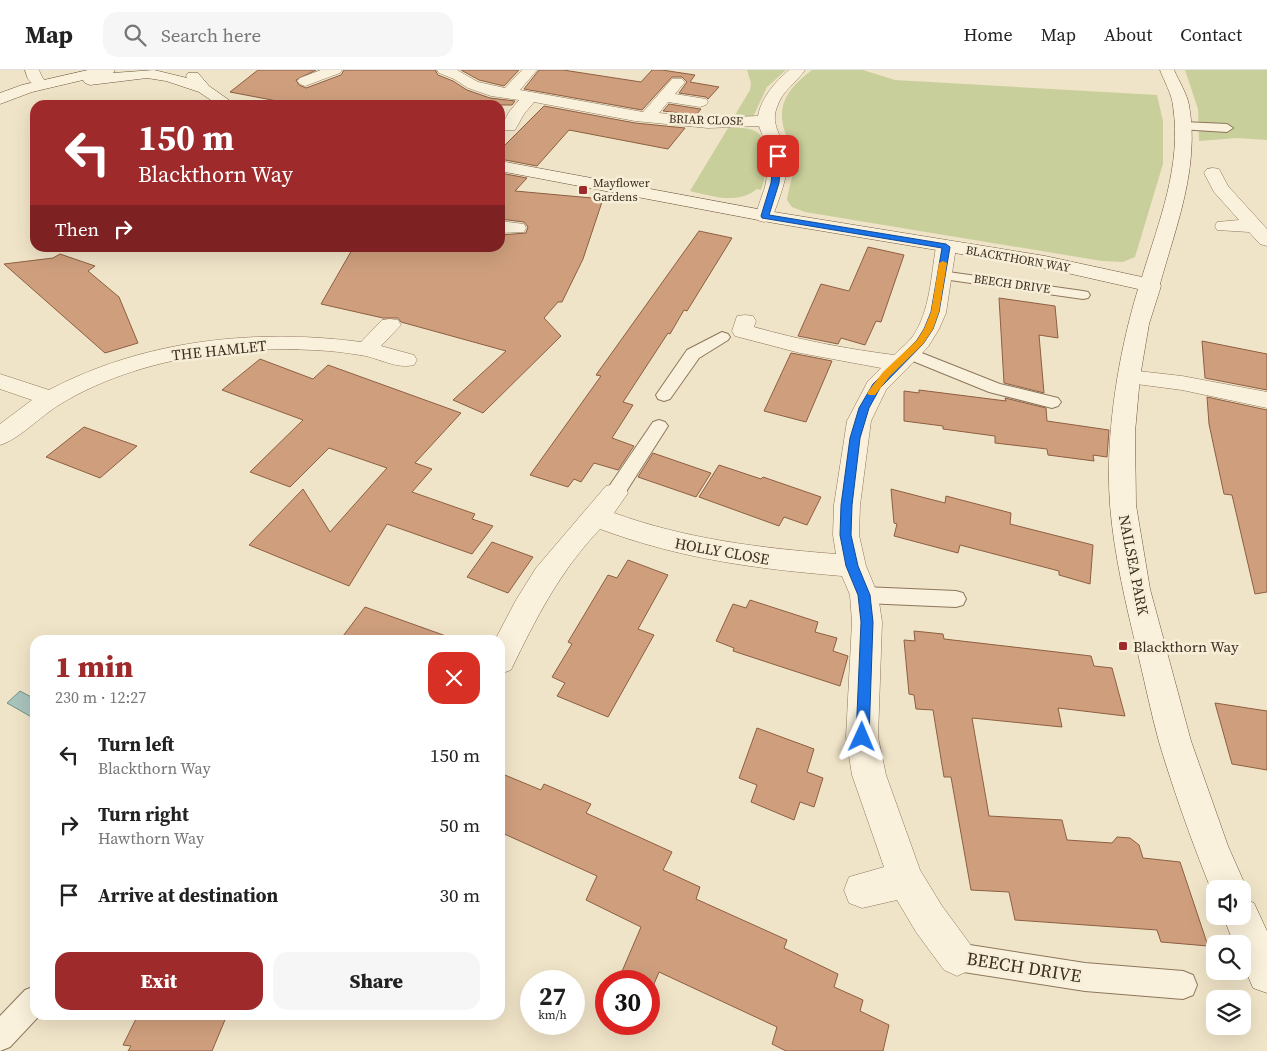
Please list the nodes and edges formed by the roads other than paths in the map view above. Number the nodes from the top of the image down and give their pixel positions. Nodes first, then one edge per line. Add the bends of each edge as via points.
1 (32, 70) edge
2 (108, 70) edge
3 (183, 70) edge
4 (190, 70) edge
5 (444, 70) edge
6 (530, 70) edge
7 (798, 70) edge
8 (1167, 70) edge
9 (150, 73) edge
10 (332, 74) edge
11 (305, 81) dead end
12 (677, 82) dead end
13 (46, 83) junction
14 (204, 89) junction
15 (508, 94) junction
16 (530, 97) junction
17 (665, 97) junction
18 (0, 99) edge
19 (220, 100) edge
20 (700, 102) dead end
21 (647, 117) junction
22 (508, 118) edge
23 (765, 122) junction
24 (1184, 126) junction
25 (1227, 128) dead end
26 (505, 167) edge
27 (1212, 173) dead end
28 (764, 216) junction
29 (1224, 226) dead end
30 (1255, 226) junction
31 (1267, 240) edge
32 (946, 247) junction
33 (941, 275) junction
34 (1151, 286) junction
35 (1082, 295) dead end
36 (390, 325) dead end
37 (737, 330) joint
38 (366, 349) junction
39 (904, 358) junction
40 (406, 360) dead end
41 (1129, 377) junction
42 (0, 381) edge
43 (664, 395) dead end
44 (51, 399) junction
45 (1267, 400) edge
46 (1052, 402) dead end
47 (659, 426) dead end
48 (0, 437) edge
49 (615, 493) joint
50 (596, 517) junction
51 (852, 566) junction
52 (864, 595) junction
53 (956, 599) dead end
54 (505, 650) edge
55 (906, 880) junction
56 (1225, 880) edge
57 (862, 890) dead end
58 (1245, 925) edge
59 (957, 957) joint
60 (1267, 974) edge
61 (1183, 985) dead end
62 (30, 1005) edge
63 (0, 1037) edge

1 - 13 street via 35,79
2 - 13 street
3 - 9 street via 170,74
4 - 14 street
5 - 15 street, BRIAR CLOSE via 476,86
6 - 15 street
7 - 23 street via 786,79 773,97
8 - 24 street, NAILSEA PARK via 1181,104
9 - 13 street
9 - 14 street
10 - 11 street
12 - 17 street, BRIAR CLOSE
13 - 18 street
14 - 19 street
15 - 16 street, BRIAR CLOSE
16 - 21 street, BRIAR CLOSE
16 - 22 street
17 - 20 street, BRIAR CLOSE
17 - 21 street, BRIAR CLOSE
21 - 23 street, BRIAR CLOSE via 708,123
23 - 28 street via 778,156 775,183
24 - 25 lane
24 - 34 street, NAILSEA PARK via 1179,186
26 - 28 street, BLACKTHORN WAY
27 - 30 street via 1220,188
28 - 32 street, BLACKTHORN WAY
29 - 30 street
30 - 31 street
32 - 33 street, BEECH DRIVE
32 - 34 street, BLACKTHORN WAY via 1104,274
33 - 35 lane, BEECH DRIVE
33 - 39 street, BEECH DRIVE via 933,320 925,336
34 - 41 street, NAILSEA PARK via 1138,324
36 - 38 street
37 - 39 street via 823,352
37 - 43 lane via 693,354
38 - 40 street, THE HAMLET
38 - 44 street, THE HAMLET via 292,343 197,349 116,369
39 - 46 lane via 995,388
39 - 51 street, BEECH DRIVE via 881,380 869,398 857,430 847,505 846,541
41 - 45 street via 1182,383
41 - 56 street, NAILSEA PARK via 1122,505 1136,589 1175,741
42 - 44 street
44 - 48 street, THE HAMLET
47 - 49 lane
49 - 50 street
50 - 51 street, HOLLY CLOSE via 687,546 778,561
50 - 54 street via 546,576
51 - 52 street, BEECH DRIVE
52 - 53 lane
52 - 55 street, BEECH DRIVE via 867,622 862,719 864,754 875,797
55 - 57 street
55 - 59 street, BEECH DRIVE
58 - 60 street
59 - 61 lane, BEECH DRIVE via 1085,977
62 - 63 lane

